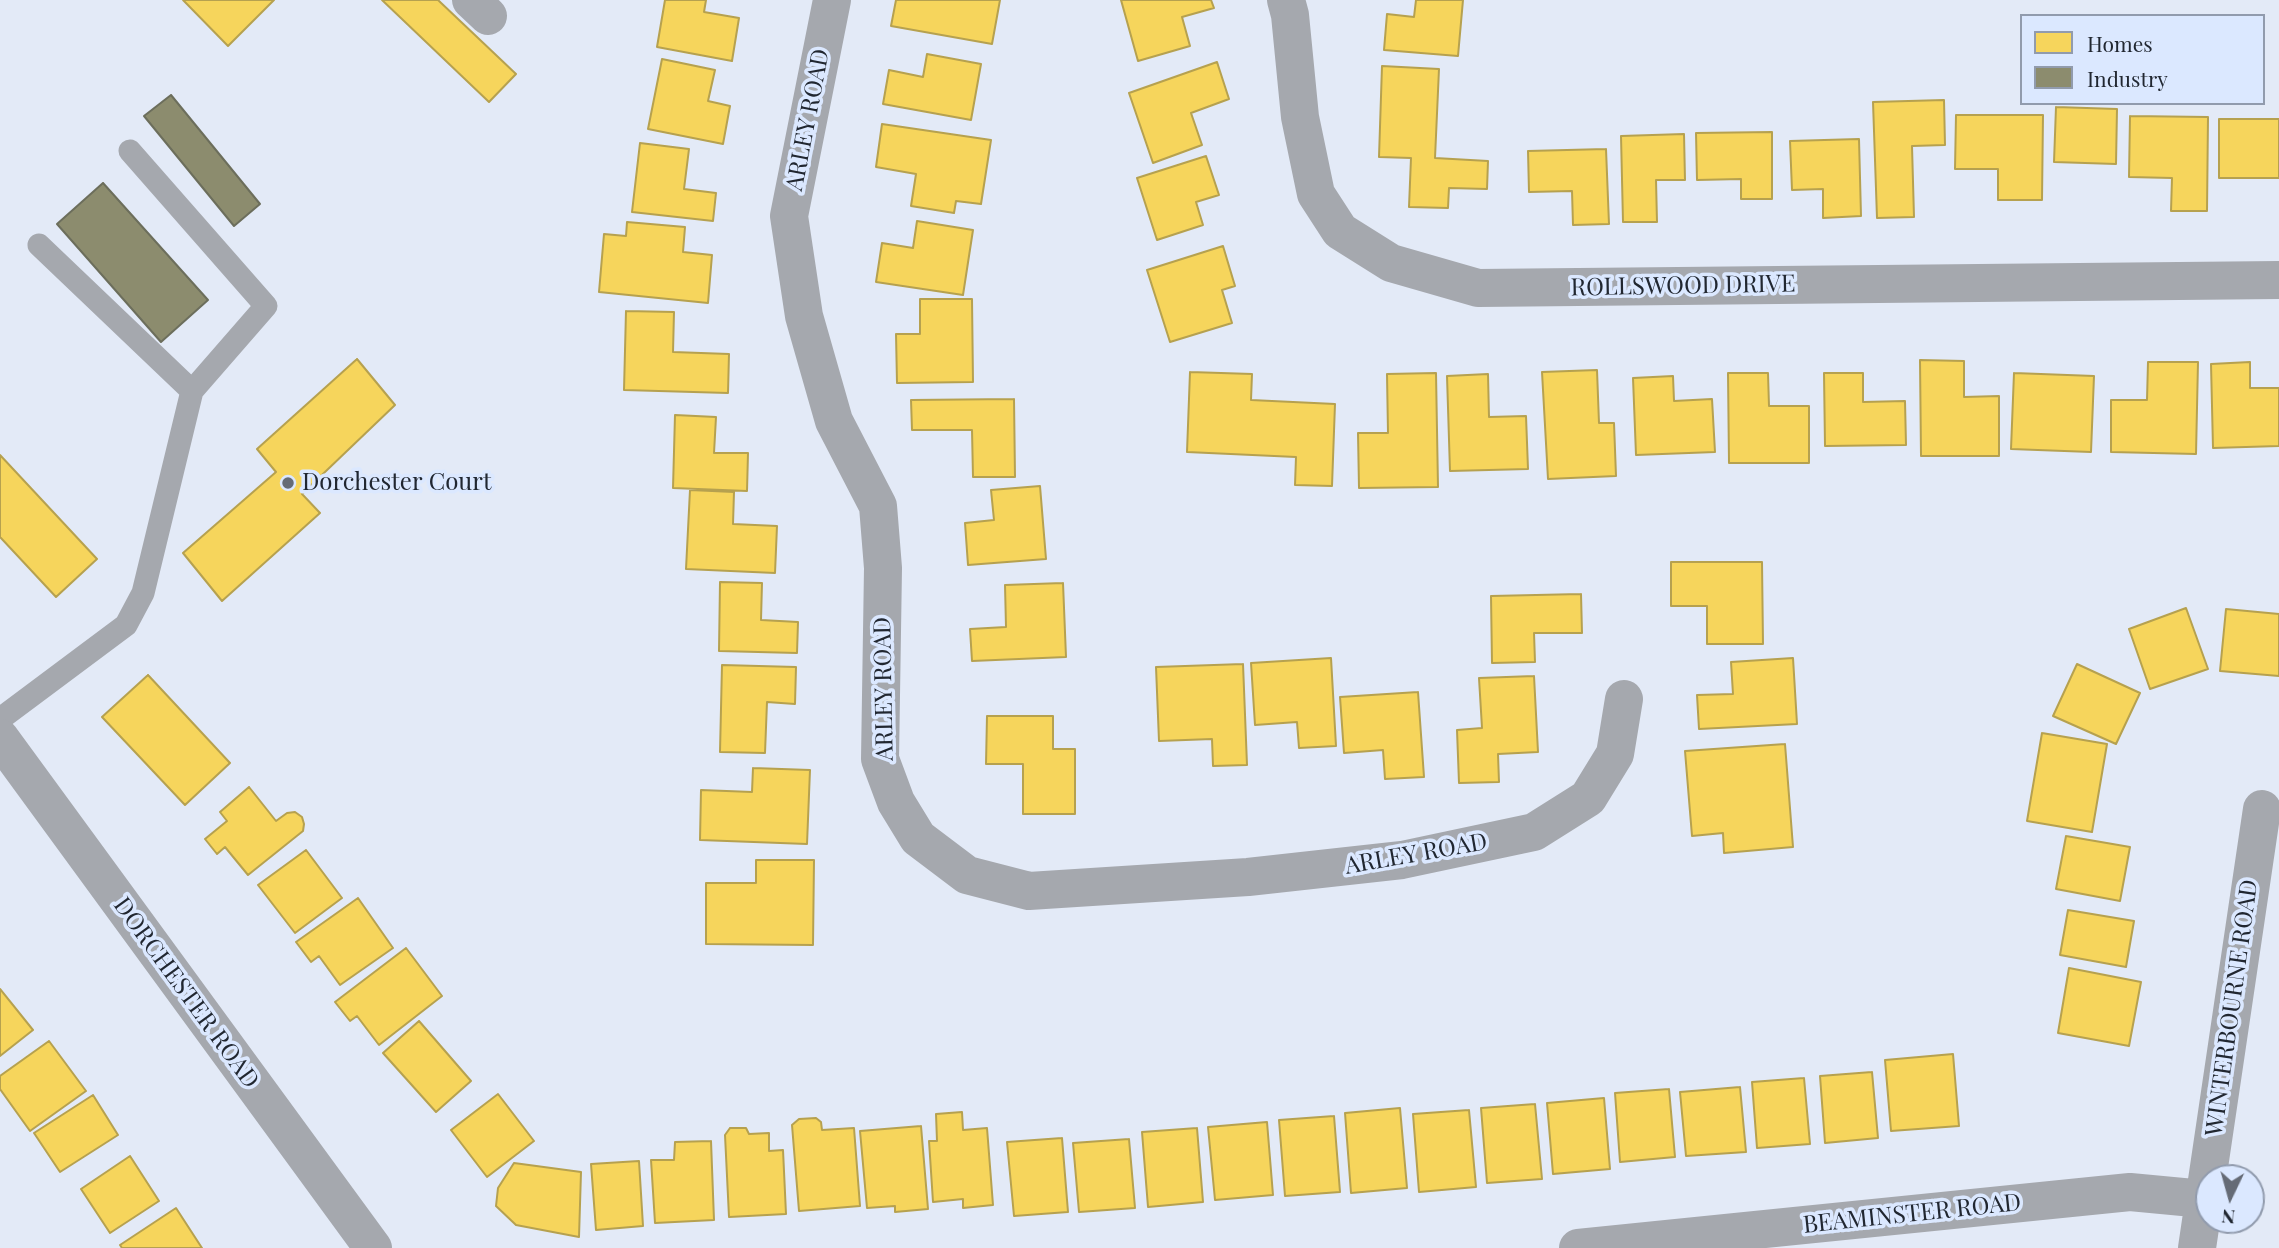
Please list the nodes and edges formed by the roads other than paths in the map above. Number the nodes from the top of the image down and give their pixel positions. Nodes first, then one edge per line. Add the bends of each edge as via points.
1 (832, 0) edge
2 (1286, 0) edge
3 (130, 151) dead end
4 (38, 245) dead end
5 (2279, 280) edge
6 (192, 391) junction
7 (1625, 699) dead end
8 (0, 719) edge
9 (0, 738) edge
10 (2262, 809) dead end
11 (2209, 1164) edge
12 (2195, 1198) edge
13 (373, 1248) edge
14 (1578, 1248) edge

1 - 7 street, ARLEY ROAD via 789,216 804,316 834,421 878,506 883,568 880,759 896,802 918,838 967,875 1029,891 1248,877 1402,860 1534,832 1588,798 1615,754
2 - 5 street, ROLLSWOOD DRIVE via 1300,117 1316,194 1340,231 1391,263 1478,288
3 - 6 lane via 266,306
4 - 6 lane
6 - 8 lane via 142,593 126,625
9 - 13 street, DORCHESTER ROAD
10 - 11 street, WINTERBOURNE ROAD
12 - 14 street, BEAMINSTER ROAD via 2130,1192

